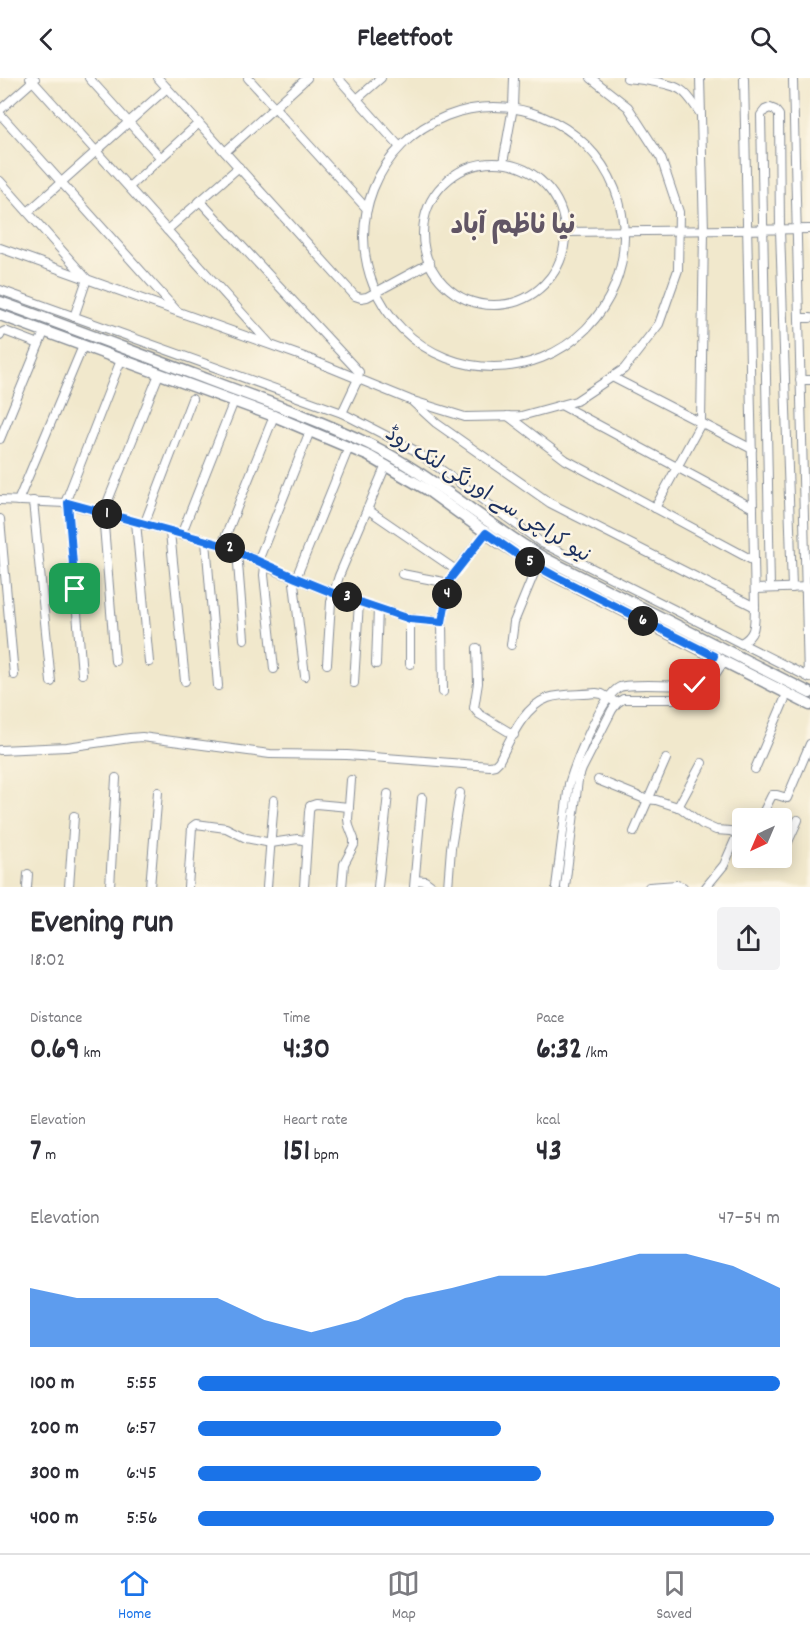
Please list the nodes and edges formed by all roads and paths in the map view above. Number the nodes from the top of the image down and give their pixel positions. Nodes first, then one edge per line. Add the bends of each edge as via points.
1 (89, 78) edge
2 (158, 78) edge
3 (248, 78) edge
4 (307, 78) edge
5 (338, 78) edge
6 (381, 78) edge
7 (514, 78) edge
8 (591, 78) edge
9 (627, 78) edge
10 (700, 78) edge
11 (744, 78) edge
12 (33, 79) edge
13 (793, 80) dead end
14 (167, 88) junction
15 (357, 99) junction
16 (275, 107) junction
17 (513, 107) junction
18 (0, 112) edge
19 (700, 114) junction
20 (129, 122) junction
21 (199, 123) junction
22 (399, 146) junction
23 (96, 151) junction
24 (225, 152) junction
25 (161, 158) junction
26 (503, 163) junction
27 (238, 167) junction
28 (0, 181) edge
29 (61, 182) junction
30 (129, 187) junction
31 (200, 201) junction
32 (367, 209) junction
33 (28, 212) junction
34 (167, 230) junction
35 (747, 230) junction
36 (763, 230) junction
37 (780, 230) junction
38 (796, 230) junction
39 (810, 230) edge
40 (678, 231) junction
41 (704, 231) junction
42 (565, 232) junction
43 (625, 232) junction
44 (0, 248) edge
45 (430, 263) junction
46 (87, 279) junction
47 (0, 290) edge
48 (377, 291) junction
49 (0, 302) edge
50 (177, 311) junction
51 (0, 315) edge
52 (74, 317) junction
53 (799, 318) junction
54 (810, 318) edge
55 (44, 332) junction
56 (0, 336) edge
57 (39, 344) junction
58 (270, 344) junction
59 (82, 346) junction
60 (121, 360) junction
61 (174, 367) junction
62 (159, 374) junction
63 (612, 377) junction
64 (170, 378) junction
65 (358, 378) junction
66 (800, 380) junction
67 (810, 380) edge
68 (192, 399) dead end
69 (410, 400) junction
70 (234, 401) junction
71 (561, 405) junction
72 (342, 413) junction
73 (274, 416) junction
74 (508, 416) junction
75 (701, 423) junction
76 (310, 431) junction
77 (339, 437) junction
78 (0, 439) edge
79 (806, 442) edge
80 (350, 447) junction
81 (752, 449) junction
82 (386, 465) junction
83 (677, 467) junction
84 (0, 501) edge
85 (18, 501) junction
86 (33, 501) junction
87 (66, 503) junction
88 (655, 508) junction
89 (753, 508) junction
90 (368, 509) junction
91 (103, 513) junction
92 (0, 519) edge
93 (140, 524) junction
94 (170, 532) junction
95 (486, 533) junction
96 (181, 535) junction
97 (807, 535) edge
98 (206, 541) junction
99 (222, 545) junction
100 (237, 551) junction
101 (754, 561) junction
102 (261, 563) junction
103 (537, 566) junction
104 (456, 570) junction
105 (402, 574) dead end
106 (296, 578) junction
107 (449, 583) junction
108 (808, 587) edge
109 (770, 588) junction
110 (792, 588) junction
111 (755, 589) junction
112 (333, 593) junction
113 (359, 602) junction
114 (755, 607) junction
115 (378, 608) junction
116 (410, 619) junction
117 (442, 622) junction
118 (808, 630) edge
119 (244, 639) dead end
120 (741, 643) junction
121 (511, 645) dead end
122 (477, 648) dead end
123 (714, 656) junction
124 (115, 661) dead end
125 (724, 661) junction
126 (149, 662) dead end
127 (327, 664) dead end
128 (376, 664) dead end
129 (410, 664) dead end
130 (274, 669) dead end
131 (82, 674) dead end
132 (14, 675) dead end
133 (304, 676) dead end
134 (809, 678) edge
135 (51, 681) dead end
136 (185, 681) dead end
137 (354, 683) dead end
138 (218, 686) dead end
139 (782, 687) junction
140 (443, 692) dead end
141 (810, 693) edge
142 (608, 698) junction
143 (616, 703) junction
144 (810, 705) edge
145 (514, 735) junction
146 (810, 744) edge
147 (0, 750) edge
148 (666, 759) dead end
149 (702, 763) dead end
150 (755, 769) dead end
151 (116, 778) dead end
152 (351, 780) dead end
153 (598, 780) dead end
154 (158, 792) dead end
155 (460, 793) dead end
156 (388, 795) dead end
157 (422, 798) dead end
158 (647, 799) junction
159 (274, 800) dead end
160 (349, 807) junction
161 (678, 807) junction
162 (766, 808) edge
163 (74, 816) dead end
164 (798, 820) dead end
165 (633, 832) dead end
166 (732, 833) edge
167 (792, 833) edge
168 (307, 841) junction
169 (271, 843) junction
170 (732, 850) edge
171 (28, 874) dead end
172 (414, 883) edge
173 (27, 887) edge
174 (69, 887) edge
175 (110, 887) edge
176 (150, 887) edge
177 (188, 887) edge
178 (267, 887) edge
179 (304, 887) edge
180 (342, 887) edge
181 (378, 887) edge
182 (433, 887) edge
183 (448, 887) edge
184 (556, 887) edge
185 (565, 887) edge
186 (649, 887) edge
187 (683, 887) edge
188 (706, 887) edge

1 - 20 street
2 - 14 street
3 - 16 street
4 - 16 street
5 - 15 street
6 - 15 street
7 - 17 street
8 - 40 street via 628,107 661,158 679,212
9 - 19 street via 673,86 690,98
10 - 19 street
11 - 35 street
12 - 18 street
12 - 23 street
13 - 38 street
14 - 20 street
14 - 21 street
15 - 22 street
16 - 24 street
16 - 32 street
17 - 22 street via 476,106 434,120
17 - 26 street
17 - 43 street via 560,123 593,150 616,186
18 - 29 street
19 - 41 street
20 - 23 street
20 - 25 street
21 - 24 street
21 - 25 street
22 - 32 street via 374,183
23 - 29 street
23 - 30 street
24 - 27 street
25 - 30 street
26 - 42 street via 525,169 544,183 558,202
26 - 45 street via 480,164 458,172 440,187 428,206 423,229
27 - 31 street
27 - 48 street via 355,296 367,297
28 - 33 street
29 - 33 street
29 - 50 street
30 - 34 street
31 - 34 street
31 - 65 street via 355,367
32 - 48 street via 363,225 367,270
33 - 46 street
34 - 58 street
35 - 36 street
35 - 41 street
35 - 81 street
36 - 37 street
36 - 37 street via 761,115 770,108 779,115
36 - 109 street
37 - 38 street
37 - 110 street
38 - 39 street
38 - 53 street
40 - 41 street
40 - 43 street
40 - 63 street via 678,270 659,324 624,369
41 - 75 street
42 - 43 street
42 - 45 street via 556,271 540,289 520,301 497,305 473,302 452,291
43 - 48 street via 622,270 605,309 576,340 540,361 498,368 456,362 416,342 386,310
44 - 46 street
45 - 48 street
46 - 50 street
46 - 52 street
47 - 52 street
49 - 61 street, نیو کراچی سے اورنگی لنک روڈ
50 - 58 street
51 - 55 street, نیو کراچی سے اورنگی لنک روڈ
52 - 72 street
53 - 54 street
53 - 66 street
55 - 57 street
55 - 59 street, نیو کراچی سے اورنگی لنک روڈ
56 - 57 street via 5,331
57 - 78 street
58 - 65 street
59 - 60 street, نیو کراچی سے اورنگی لنک روڈ
59 - 85 street
60 - 62 street, نیو کراچی سے اورنگی لنک روڈ
60 - 87 street
61 - 64 street
61 - 77 street, نیو کراچی سے اورنگی لنک روڈ
62 - 64 street, نیو کراچی سے اورنگی لنک روڈ
62 - 91 street
63 - 71 street via 576,401
63 - 75 street
64 - 70 street, نیو کراچی سے اورنگی لنک روڈ
65 - 69 street
65 - 72 street
66 - 67 street
66 - 79 street
68 - 93 street
69 - 74 street via 465,417
69 - 114 street via 436,423 550,503
70 - 73 street, نیو کراچی سے اورنگی لنک روڈ
70 - 96 street
71 - 74 street
71 - 83 street
72 - 120 street via 414,450 542,543
73 - 76 street, نیو کراچی سے اورنگی لنک روڈ
73 - 99 street
74 - 88 street via 566,460
75 - 81 street
75 - 83 street
76 - 77 street, نیو کراچی سے اورنگی لنک روڈ
76 - 102 street
77 - 80 street, نیو کراچی سے اورنگی لنک روڈ
77 - 139 street, نیو کراچی سے اورنگی لنک روڈ via 406,464 544,558
79 - 97 street
80 - 82 street, نیو کراچی سے اورنگی لنک روڈ
80 - 106 street
81 - 89 street
82 - 90 street
82 - 95 street, نیو کراچی سے اورنگی لنک روڈ
83 - 88 street
83 - 89 street
84 - 85 street
85 - 86 street
86 - 87 street
86 - 135 street
87 - 91 street
87 - 131 street
88 - 101 street
89 - 101 street
90 - 104 street
90 - 112 street
91 - 93 street
91 - 124 street
92 - 132 street
93 - 94 street
93 - 126 street
94 - 96 street
94 - 136 street
95 - 103 street, نیو کراچی سے اورنگی لنک روڈ
95 - 104 street
96 - 98 street
97 - 108 street
98 - 99 street
98 - 138 street
99 - 100 street
100 - 102 street
100 - 119 street
101 - 111 street
102 - 106 street
102 - 130 street
103 - 121 street via 514,622
103 - 123 street, نیو کراچی سے اورنگی لنک روڈ
104 - 107 street
105 - 107 street
106 - 112 street
106 - 133 street
107 - 117 street
108 - 110 street
108 - 118 street
109 - 110 street
109 - 111 street
111 - 114 street
112 - 113 street
112 - 127 street
113 - 115 street
113 - 137 street
114 - 120 street via 754,630
115 - 116 street
115 - 128 street
116 - 117 street
116 - 129 street
117 - 140 street
118 - 134 street
120 - 134 street
122 - 145 street via 474,708
123 - 125 street, نیو کراچی سے اورنگی لنک روڈ
123 - 142 street via 695,685 626,686
125 - 139 street, نیو کراچی سے اورنگی لنک روڈ
125 - 143 street via 697,698 631,698
139 - 141 street, نیو کراچی سے اورنگی لنک روڈ
139 - 144 street, نیو کراچی سے اورنگی لنک روڈ
139 - 150 street
142 - 143 street
142 - 145 street via 596,693 550,697 531,710
142 - 184 street via 573,769
143 - 185 street via 578,780
145 - 147 street via 499,762 490,766 347,755 270,754 142,737 67,747
146 - 162 street via 787,798 772,795
148 - 158 street
149 - 161 street
151 - 175 street
152 - 160 street
153 - 158 street
154 - 176 street
155 - 183 street
156 - 181 street
157 - 172 street
158 - 161 street
158 - 165 street
159 - 169 street
160 - 168 street via 310,806
160 - 180 street via 354,845 344,864
161 - 166 street via 702,824
163 - 174 street
164 - 167 street
168 - 169 street
168 - 179 street
169 - 177 street via 246,838 226,828 196,824 192,828
169 - 178 street
170 - 188 street
171 - 173 street
172 - 182 street via 425,881
186 - 187 street

